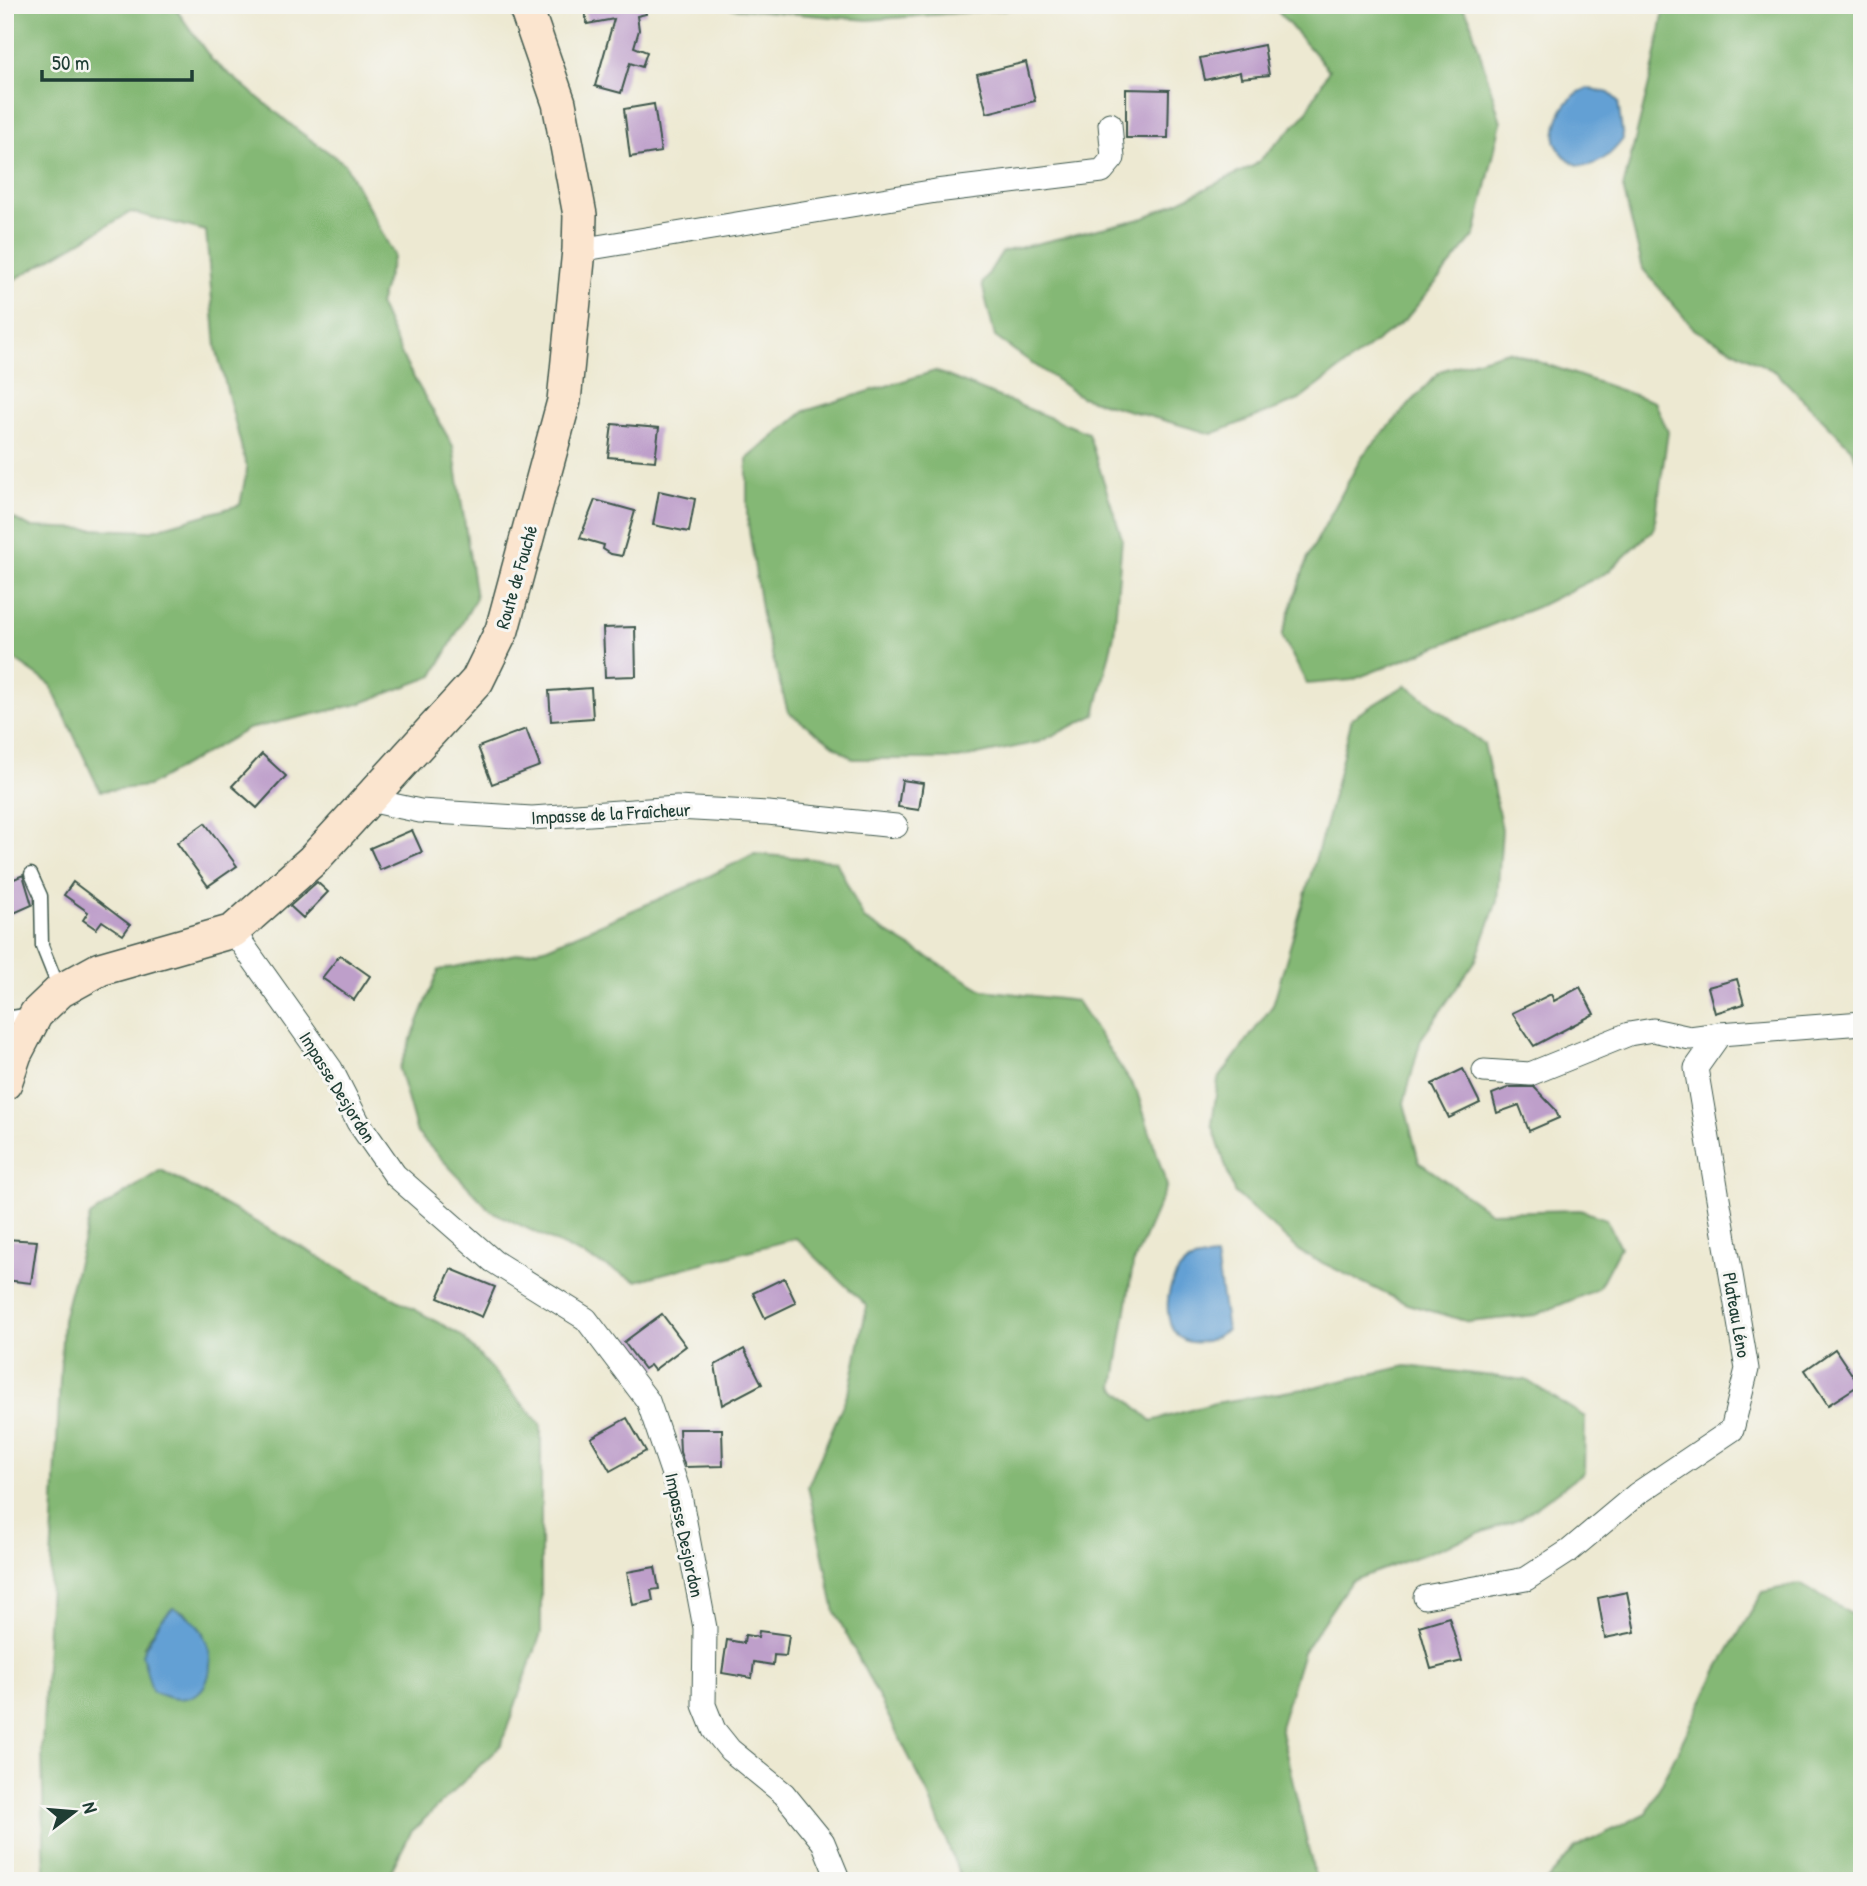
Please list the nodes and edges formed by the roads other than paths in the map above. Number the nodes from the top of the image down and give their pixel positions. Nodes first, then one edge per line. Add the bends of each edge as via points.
1 (525, 5) edge
2 (1110, 124) dead end
3 (579, 250) junction
4 (369, 800) junction
5 (896, 826) dead end
6 (31, 874) dead end
7 (233, 931) junction
8 (60, 991) junction
9 (21, 1016) edge
10 (1862, 1023) edge
11 (1720, 1034) junction
12 (1484, 1071) dead end
13 (5, 1083) edge
14 (1425, 1597) dead end
15 (839, 1881) edge

1 - 3 main road, Route de Fouché via 559,103 580,215
2 - 3 street via 1113,158 1102,172 936,191
3 - 4 main road, Route de Fouché via 564,401 502,630 477,681
4 - 5 street, Impasse de la Fraîcheur via 420,811 532,818 677,808
4 - 7 main road, Route de Fouché via 313,860
6 - 8 lane via 41,896 43,946
7 - 8 main road, Route de Fouché via 100,969
7 - 15 street, Impasse Desjordon via 331,1069 358,1122 395,1175 493,1261 586,1319 648,1401 680,1495 705,1628 704,1705 714,1730 730,1750 784,1794 823,1842
8 - 9 main road, Route de Fouché
9 - 13 main road, Route de Fouché
10 - 11 street
11 - 12 street via 1690,1038 1653,1030 1629,1034 1530,1074
11 - 14 street, Plateau Léno via 1696,1068 1746,1369 1732,1430 1637,1494 1569,1551 1525,1579

